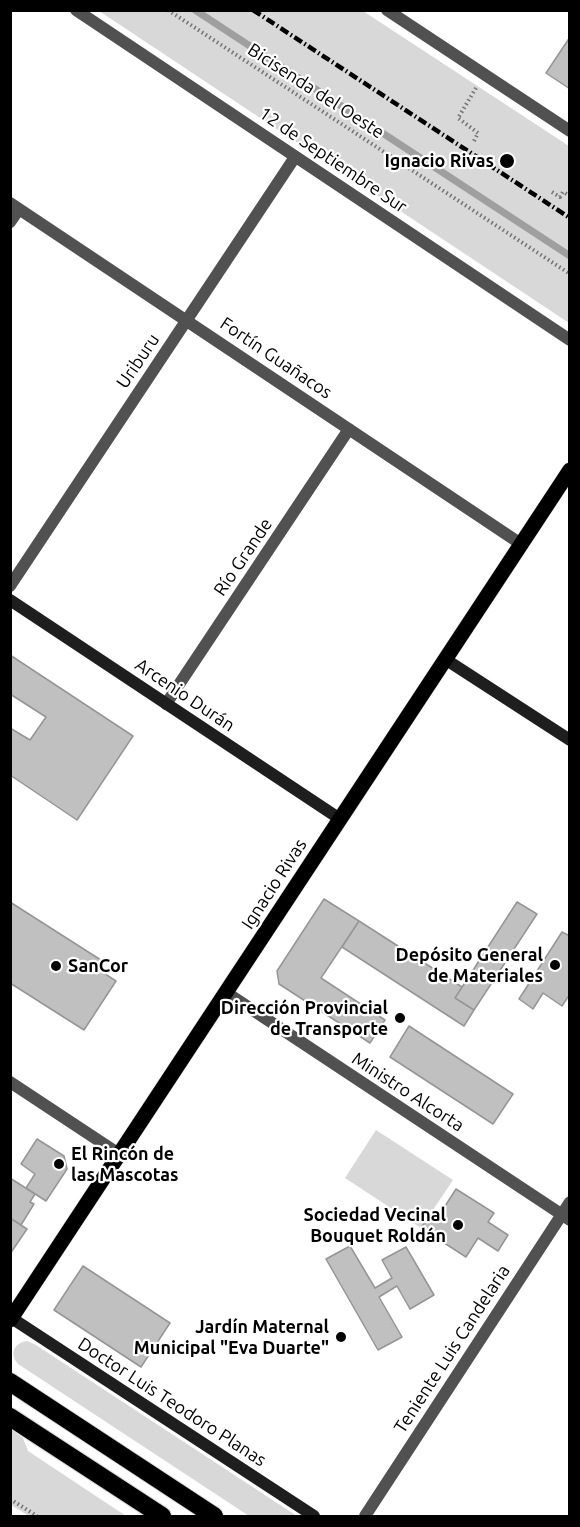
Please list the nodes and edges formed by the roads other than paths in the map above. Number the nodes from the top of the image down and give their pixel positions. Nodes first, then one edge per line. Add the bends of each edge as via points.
1 (76, 10) edge
2 (389, 11) edge
3 (570, 130) edge
4 (295, 157) junction
5 (15, 206) edge
6 (10, 222) edge
7 (186, 320) junction
8 (570, 339) edge
9 (349, 429) junction
10 (570, 470) edge
11 (521, 544) junction
12 (10, 586) edge
13 (10, 600) edge
14 (445, 659) junction
15 (166, 704) junction
16 (570, 741) edge
17 (340, 819) junction
18 (227, 993) junction
19 (10, 1082) edge
20 (119, 1154) junction
21 (570, 1202) edge
22 (565, 1217) edge
23 (11, 1318) edge
24 (10, 1382) edge
25 (10, 1417) edge
26 (162, 1516) edge
27 (214, 1516) edge
28 (314, 1516) edge
29 (365, 1516) edge

1 - 4 street, 12 de Septiembre Sur
2 - 3 street
4 - 7 street, Uriburu
4 - 8 street, 12 de Septiembre Sur
5 - 6 street
5 - 7 street, Fortín Guañacos
7 - 9 street, Fortín Guañacos
7 - 12 street, Uriburu
9 - 11 street, Fortín Guañacos
9 - 15 street, Río Grande
10 - 11 main road, Ignacio Rivas
11 - 14 main road, Ignacio Rivas
13 - 15 street, Arcenio Durán
14 - 16 street
14 - 17 main road, Ignacio Rivas
15 - 17 street, Arcenio Durán
17 - 18 main road, Ignacio Rivas
18 - 20 main road, Ignacio Rivas
18 - 22 street, Ministro Alcorta
19 - 20 street
20 - 23 main road, Ignacio Rivas
21 - 22 street, Teniente Luis Candelaria
22 - 29 street, Teniente Luis Candelaria
23 - 28 street, Doctor Luis Teodoro Planas
24 - 27 highway
25 - 26 highway

